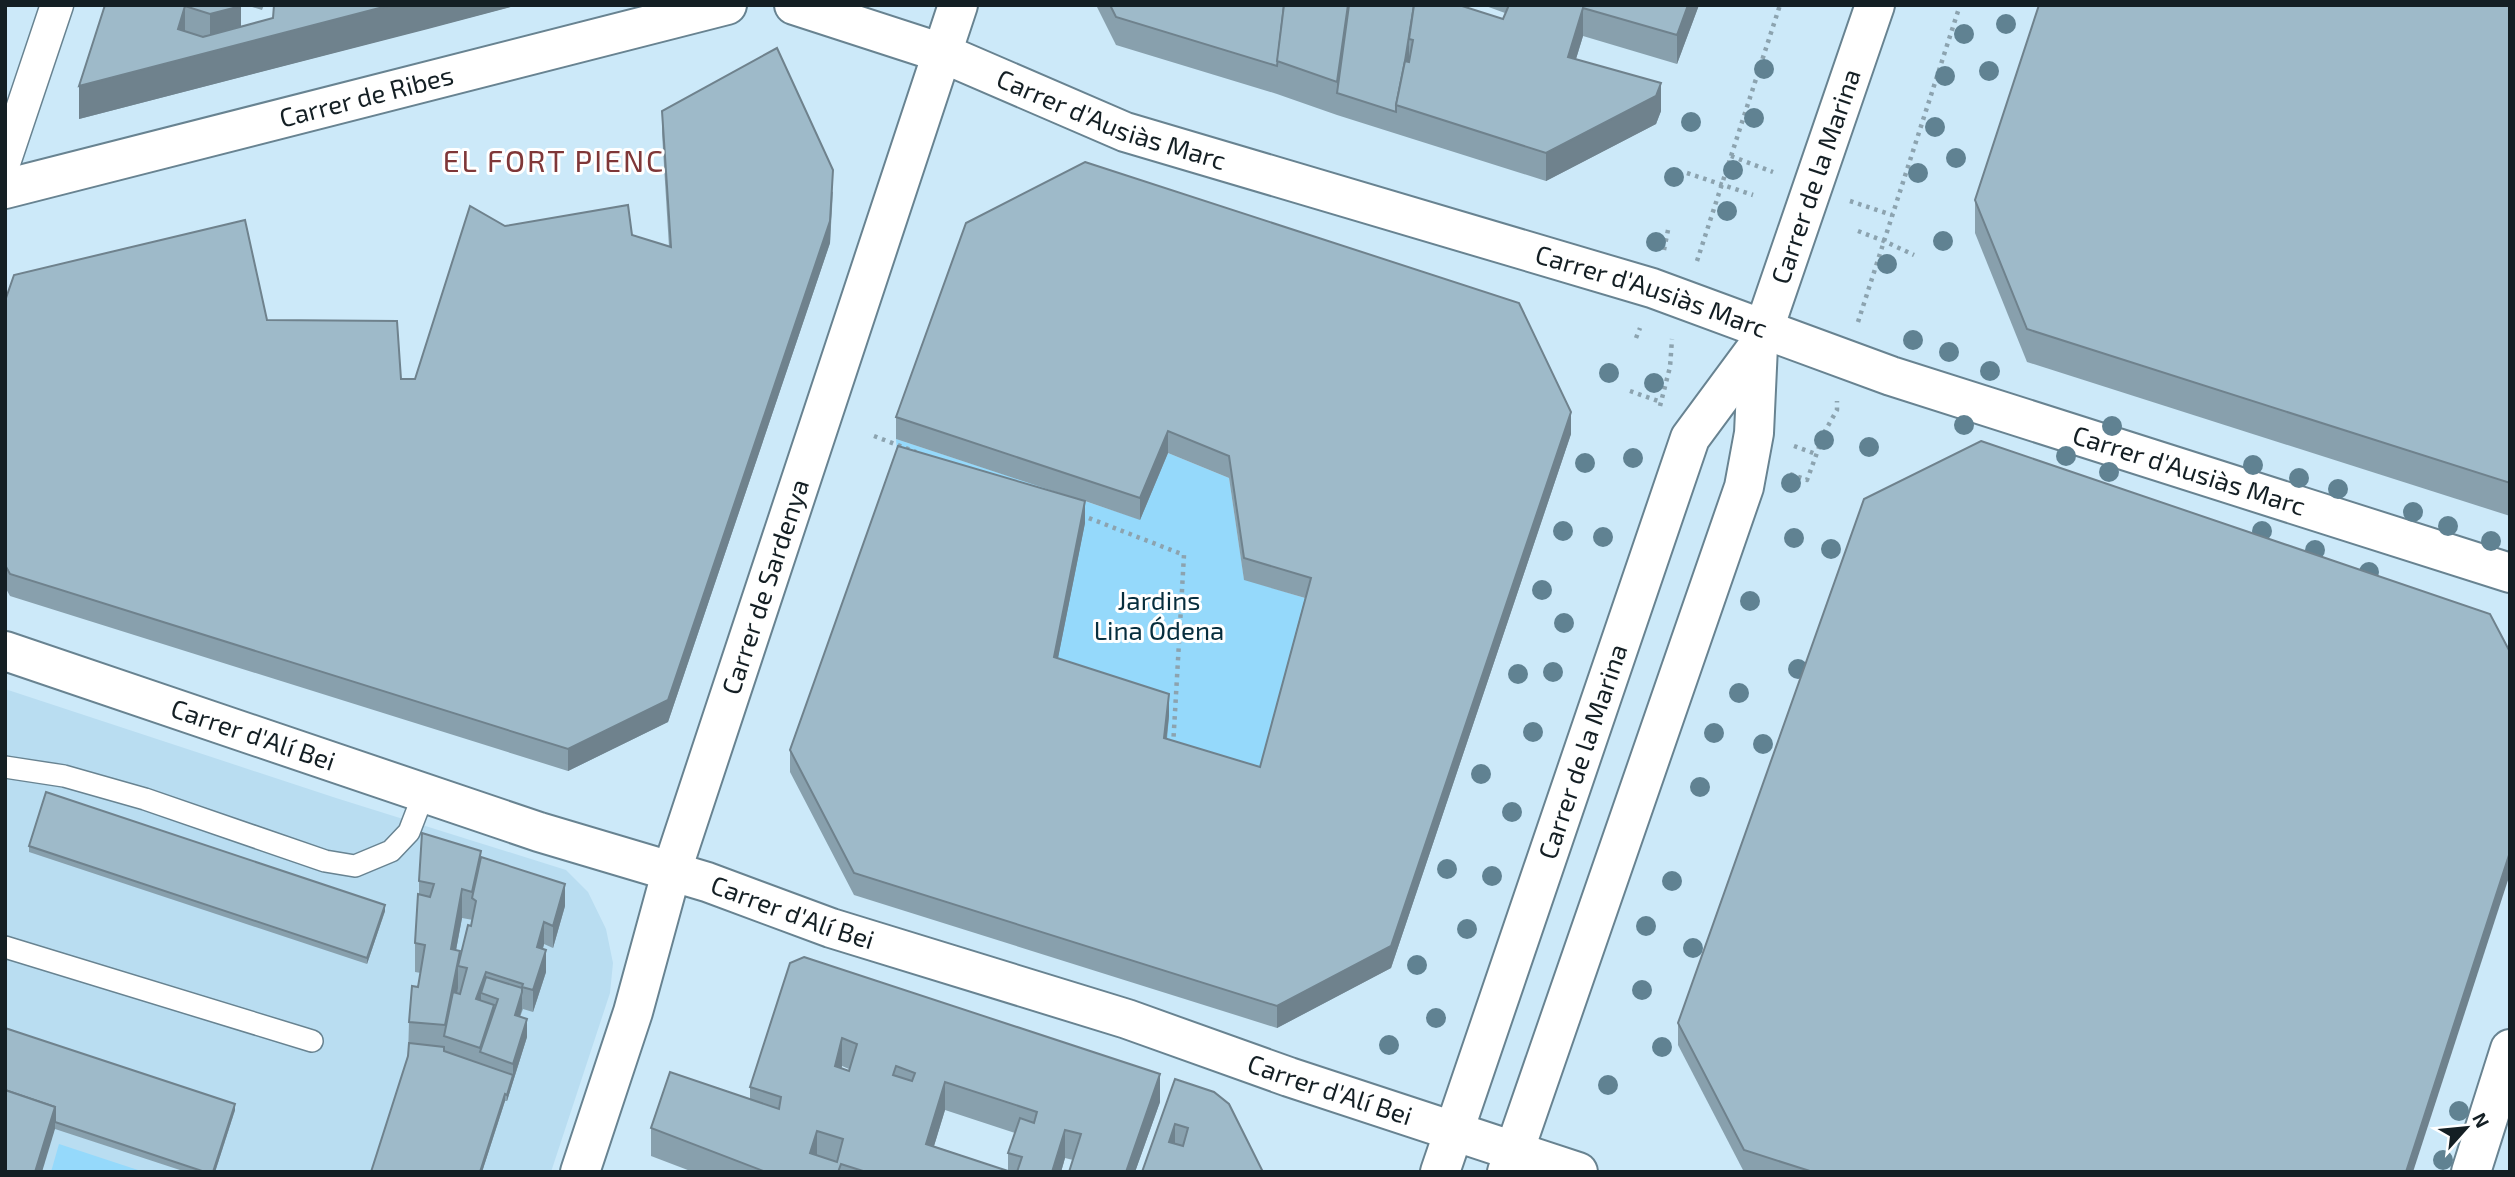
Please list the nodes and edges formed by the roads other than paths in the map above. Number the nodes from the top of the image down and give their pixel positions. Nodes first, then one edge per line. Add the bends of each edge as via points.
1 (57, 5) edge
2 (727, 5) edge
3 (794, 5) edge
4 (958, 5) edge
5 (1875, 5) edge
6 (942, 53) junction
7 (5, 160) edge
8 (5, 189) edge
9 (1761, 338) junction
10 (2510, 573) edge
11 (5, 651) edge
12 (5, 767) edge
13 (424, 793) junction
14 (671, 873) junction
15 (5, 947) edge
16 (312, 1041) dead end
17 (2510, 1049) edge
18 (1455, 1131) junction
19 (1510, 1161) edge
20 (580, 1172) edge
21 (1440, 1172) edge
22 (1578, 1172) edge
23 (2470, 1172) edge

1 - 7 street
2 - 8 street, Carrer de Ribes
3 - 6 street, Carrer d'Ausiàs Marc
4 - 6 street, Carrer de Sardenya
5 - 9 street, Carrer de la Marina
6 - 9 street, Carrer d'Ausiàs Marc via 1125,132 1652,288
6 - 14 street, Carrer de Sardenya
9 - 10 street, Carrer d'Ausiàs Marc
9 - 18 street, Carrer de la Marina via 1690,438
9 - 19 street, Carrer de la Marina via 1754,433 1744,487
11 - 13 street, Carrer d'Alí Bei
12 - 13 lane via 64,776 325,861 355,866 391,851 410,832
13 - 14 street, Carrer d'Alí Bei
14 - 18 street, Carrer d'Alí Bei via 842,932 1127,1019
14 - 20 street, Carrer de Sardenya via 633,1012
15 - 16 lane
17 - 23 street
18 - 19 street, Carrer d'Alí Bei
18 - 21 street, Carrer de la Marina
19 - 22 street, Carrer d'Alí Bei

